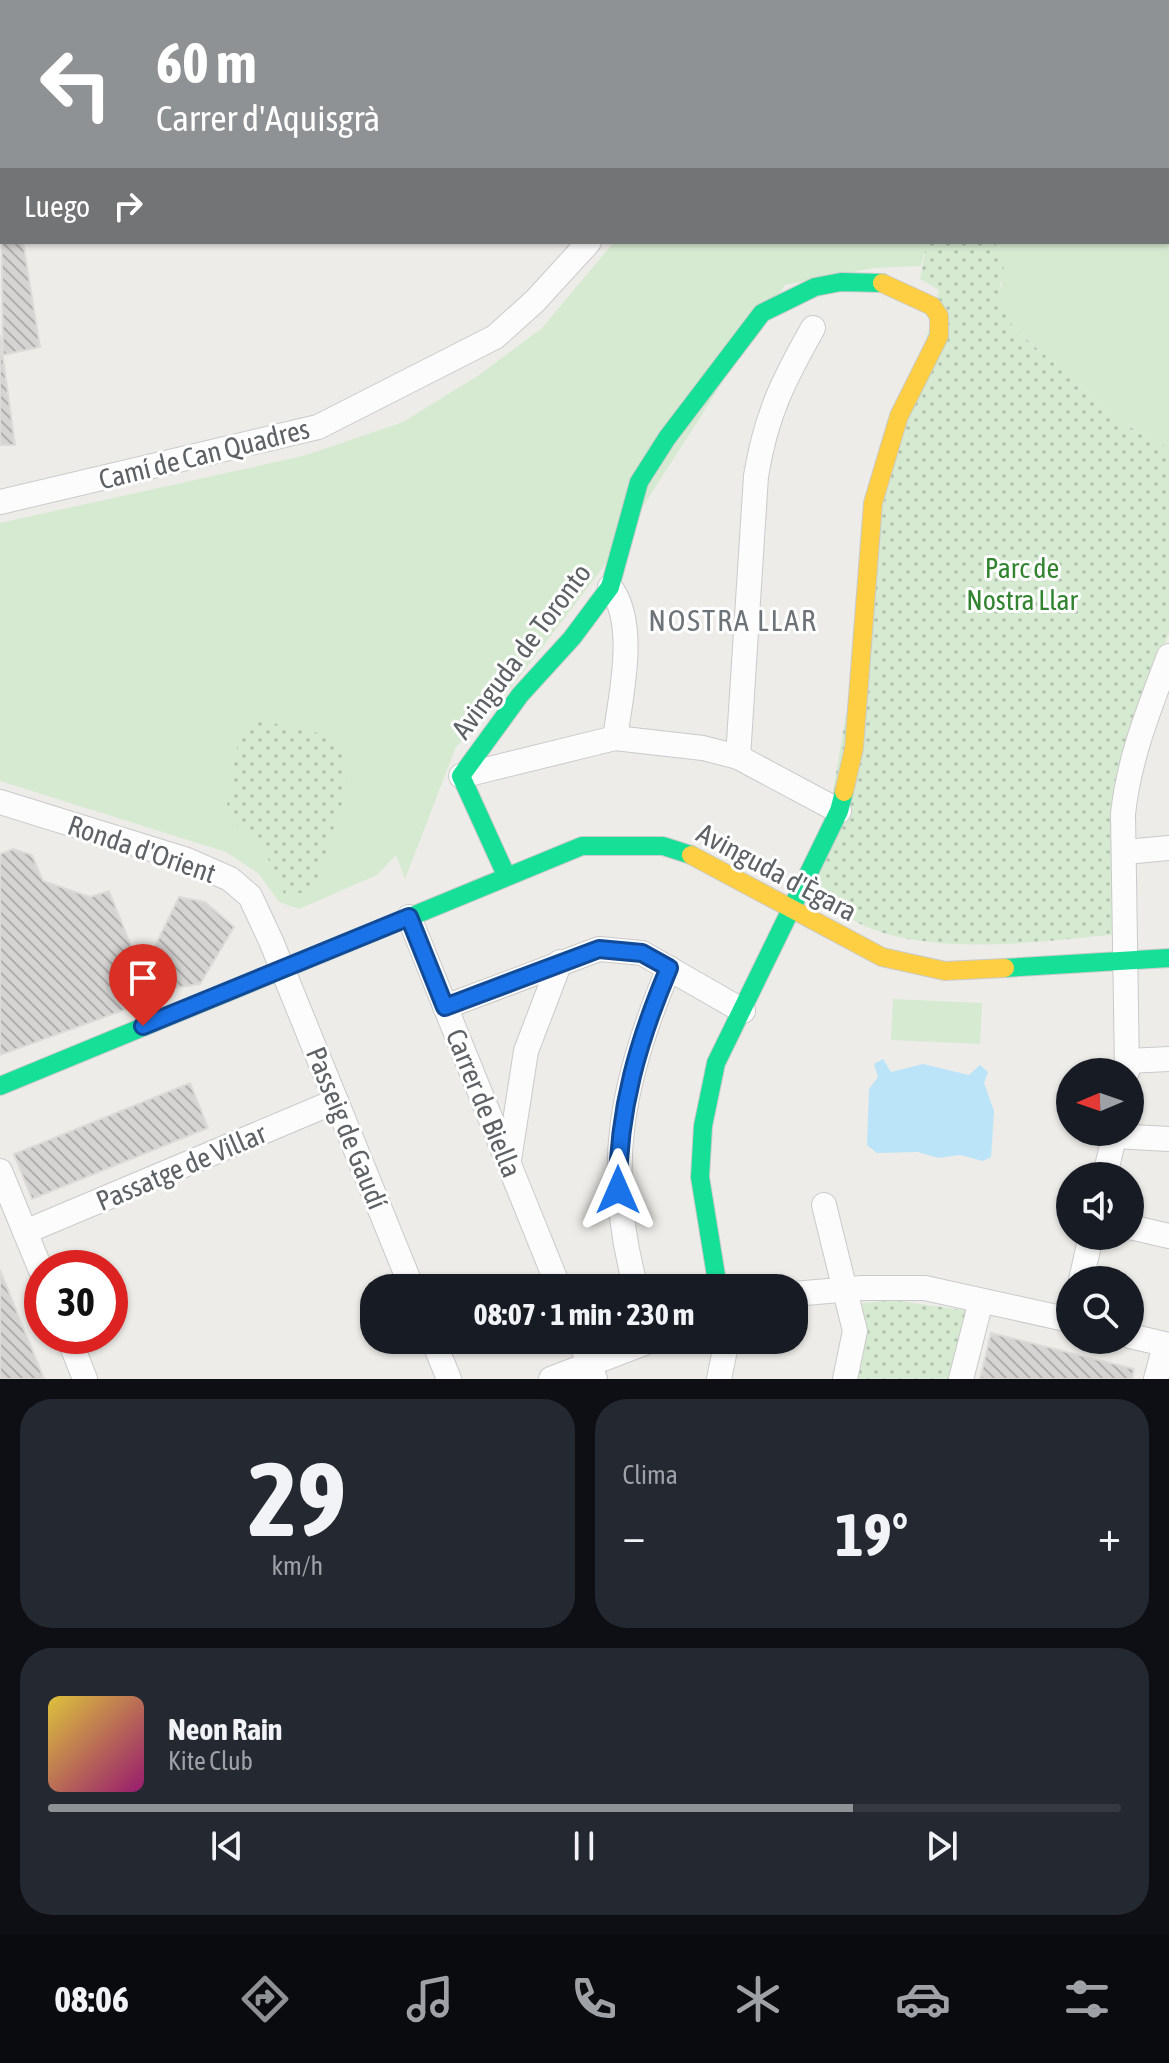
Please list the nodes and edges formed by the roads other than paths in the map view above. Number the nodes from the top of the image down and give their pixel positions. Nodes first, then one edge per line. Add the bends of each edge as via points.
1 (587, 244) edge
2 (813, 328) dead end
3 (0, 502) edge
4 (610, 587) junction
5 (1169, 656) edge
6 (615, 738) junction
7 (738, 757) junction
8 (461, 776) junction
9 (0, 802) edge
10 (839, 811) junction
11 (1169, 848) edge
12 (1125, 852) junction
13 (506, 875) junction
14 (792, 911) junction
15 (409, 917) junction
16 (1169, 958) edge
17 (1128, 961) junction
18 (560, 962) junction
19 (282, 967) junction
20 (669, 968) junction
21 (445, 1007) junction
22 (743, 1011) junction
23 (1128, 1058) edge
24 (1169, 1059) edge
25 (1144, 1064) edge
26 (0, 1086) edge
27 (336, 1101) junction
28 (1144, 1137) edge
29 (1169, 1139) edge
30 (508, 1163) junction
31 (0, 1171) edge
32 (824, 1205) dead end
33 (1144, 1230) edge
34 (25, 1232) junction
35 (1169, 1236) edge
36 (32, 1250) edge
37 (406, 1274) edge
38 (553, 1274) edge
39 (633, 1274) edge
40 (715, 1274) edge
41 (847, 1289) junction
42 (808, 1293) edge
43 (981, 1301) junction
44 (1056, 1317) edge
45 (1144, 1339) edge
46 (1167, 1345) edge
47 (75, 1354) edge
48 (439, 1354) edge
49 (609, 1354) edge
50 (724, 1354) edge
51 (588, 1361) edge
52 (85, 1379) edge
53 (449, 1379) edge
54 (551, 1379) edge
55 (719, 1379) edge
56 (845, 1379) edge
57 (961, 1379) edge
58 (1156, 1379) edge

1 - 3 street, Camí de Can Quadres via 495,337 318,427
2 - 7 street via 774,401 762,438
4 - 6 street via 625,613
4 - 8 street, Avinguda de Toronto
4 - 10 street, Avinguda de Toronto via 639,482 762,313 815,287 877,281 932,306 941,328 899,416 873,503 854,748
5 - 12 street via 1132,755 1123,814
6 - 7 street
6 - 8 street
7 - 10 street
8 - 13 street, Avinguda de Toronto
9 - 19 street, Ronda d'Orient via 187,860 230,879 250,896
10 - 14 street
11 - 12 street
12 - 17 street
13 - 14 street, Avinguda d'Ègara via 582,846 663,846 695,856
13 - 15 street, Avinguda d'Ègara
14 - 17 street, Avinguda d'Ègara via 911,966 945,971
14 - 22 street
15 - 19 street, Avinguda d'Ègara
15 - 21 street, Carrer de Biella
16 - 17 street, Avinguda d'Ègara
17 - 23 street
18 - 20 street via 599,949 642,953
18 - 21 street
18 - 30 street via 526,1051
19 - 26 street, Avinguda d'Ègara
19 - 27 street, Passeig de Gaudí
20 - 22 street
20 - 39 street via 632,1069 620,1130 621,1224
21 - 30 street, Carrer de Biella
22 - 40 street via 716,1063 697,1155 702,1218
24 - 25 street
27 - 34 street, Passatge de Villar
27 - 37 street, Passeig de Gaudí
28 - 29 street
30 - 38 street, Carrer de Biella
31 - 34 street
32 - 41 street
33 - 35 street
34 - 36 street
41 - 42 street
41 - 43 street via 925,1288
41 - 56 street via 855,1331
43 - 44 street
43 - 57 street
45 - 46 street
46 - 58 street
47 - 52 street
48 - 53 street
49 - 51 street
50 - 55 street
51 - 54 street

